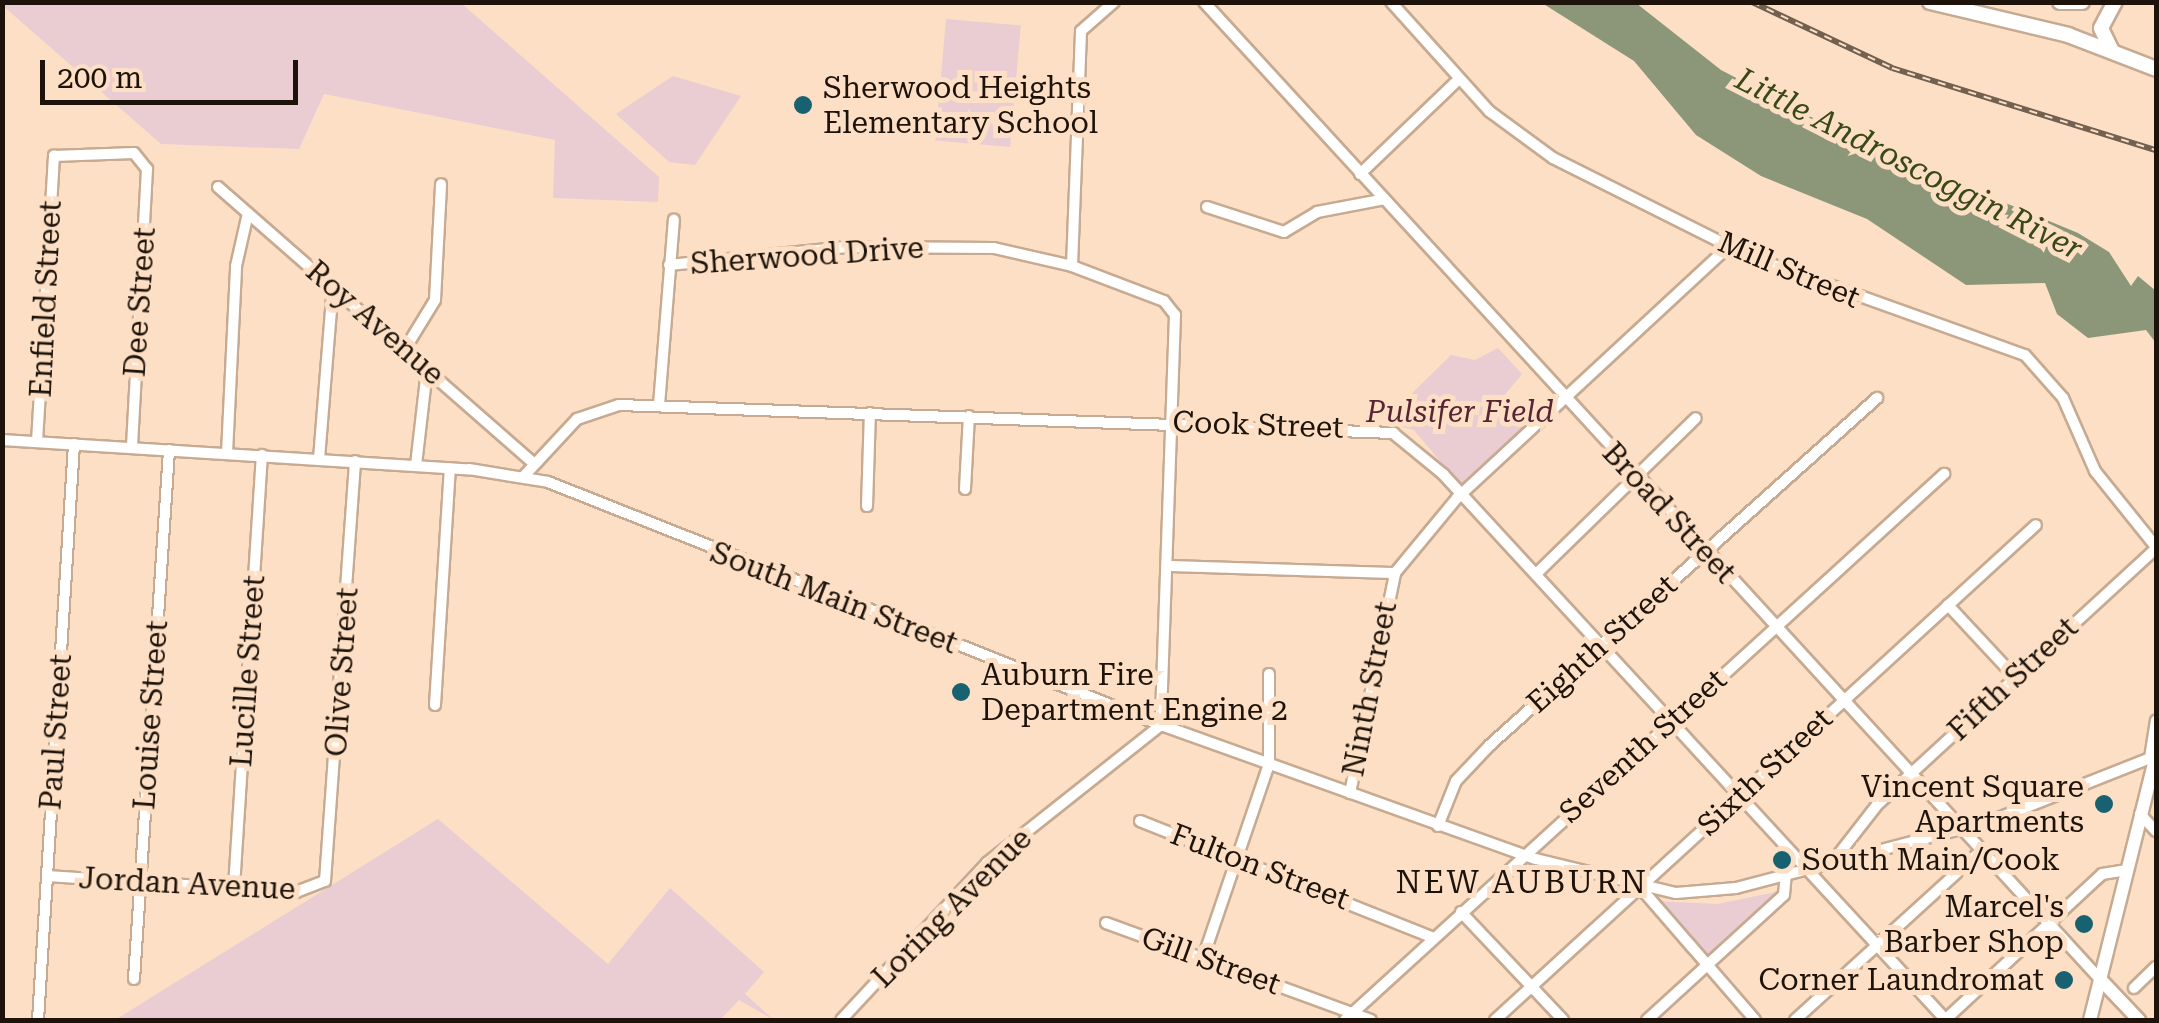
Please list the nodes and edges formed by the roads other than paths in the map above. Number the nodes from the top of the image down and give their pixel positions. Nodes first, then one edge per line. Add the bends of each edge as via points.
1 (1114, 2) edge
2 (1204, 2) edge
3 (1390, 2) edge
4 (1930, 2) edge
5 (2060, 2) edge
6 (2082, 2) edge
7 (2115, 2) edge
8 (2112, 52) junction
9 (2156, 70) edge
10 (1458, 80) junction
11 (54, 156) joint
12 (1360, 174) junction
13 (441, 184) dead end
14 (218, 186) dead end
15 (1384, 199) junction
16 (1207, 207) dead end
17 (248, 213) junction
18 (674, 220) dead end
19 (1728, 247) junction
20 (669, 265) junction
21 (1072, 266) junction
22 (332, 285) junction
23 (404, 348) junction
24 (427, 370) junction
25 (1878, 398) dead end
26 (1567, 402) junction
27 (659, 405) junction
28 (870, 413) junction
29 (969, 416) junction
30 (1696, 418) dead end
31 (1170, 422) junction
32 (2, 440) edge
33 (37, 442) junction
34 (74, 444) junction
35 (132, 448) junction
36 (168, 450) junction
37 (227, 453) junction
38 (262, 455) junction
39 (319, 459) junction
40 (355, 461) junction
41 (531, 462) junction
42 (416, 465) junction
43 (450, 468) junction
44 (1944, 474) dead end
45 (1636, 475) junction
46 (524, 476) junction
47 (965, 488) dead end
48 (1462, 494) junction
49 (867, 506) dead end
50 (2036, 525) dead end
51 (2156, 548) edge
52 (1704, 552) junction
53 (1168, 566) junction
54 (1396, 573) junction
55 (1536, 574) junction
56 (1948, 605) junction
57 (1774, 627) junction
58 (1601, 646) junction
59 (1269, 674) dead end
60 (2014, 676) junction
61 (1842, 701) junction
62 (435, 705) dead end
63 (2156, 720) edge
64 (1670, 722) junction
65 (1161, 726) junction
66 (2153, 757) edge
67 (1268, 764) junction
68 (1912, 774) junction
69 (1350, 793) junction
70 (1739, 796) junction
71 (2140, 814) junction
72 (1140, 822) dead end
73 (1438, 826) junction
74 (1960, 828) junction
75 (2156, 831) edge
76 (1981, 851) junction
77 (1523, 854) junction
78 (1238, 858) junction
79 (1835, 860) junction
80 (1806, 868) junction
81 (2126, 870) junction
82 (1786, 874) junction
83 (47, 876) junction
84 (140, 881) junction
85 (324, 883) joint
86 (1639, 886) junction
87 (234, 887) junction
88 (1461, 912) junction
89 (1106, 923) dead end
90 (2050, 924) junction
91 (1434, 938) junction
92 (1876, 946) junction
93 (1203, 958) junction
94 (1706, 966) junction
95 (2156, 967) edge
96 (134, 979) dead end
97 (2100, 979) junction
98 (1532, 986) junction
99 (2134, 988) dead end
100 (1350, 1016) edge
101 (38, 1020) edge
102 (842, 1020) edge
103 (1371, 1020) edge
104 (1496, 1020) edge
105 (1563, 1020) edge
106 (1647, 1020) edge
107 (1755, 1020) edge
108 (1795, 1020) edge
109 (1946, 1020) edge
110 (2090, 1020) edge
111 (2139, 1020) edge

1 - 21 street via 1081,31
2 - 12 street, Broad Street
3 - 10 street, Mill Street
4 - 8 highway
5 - 6 highway
7 - 8 highway via 2102,28
8 - 9 highway
10 - 12 street
10 - 19 street, Mill Street via 1553,158
11 - 33 street, Enfield Street
11 - 35 street, Dee Street via 144,156
12 - 15 street, Broad Street
13 - 23 street via 435,300
14 - 17 street, Roy Avenue
15 - 16 street via 1317,212 1284,232
15 - 26 street, Broad Street
17 - 22 street, Roy Avenue
17 - 37 street via 235,276
18 - 20 street
19 - 26 street, Ninth Street
19 - 51 street, Mill Street via 1919,324 2025,355 2063,398 2096,471
20 - 21 street, Sherwood Drive via 846,247 994,248
20 - 27 street
21 - 31 street, Sherwood Drive via 1173,309
22 - 23 street, Roy Avenue
22 - 39 street
23 - 24 street, Roy Avenue
24 - 41 street, Roy Avenue
24 - 42 street
25 - 52 street, Eighth Street
26 - 45 street, Broad Street
26 - 48 street, Ninth Street
27 - 28 street, Cook Street
27 - 41 street, Cook Street via 594,410
28 - 29 street, Cook Street
28 - 49 street
29 - 31 street, Cook Street
29 - 47 street
30 - 45 street
31 - 48 street, Cook Street via 1394,433
31 - 53 street
32 - 33 street, South Main Street
33 - 34 street, South Main Street
34 - 35 street, South Main Street
34 - 83 street, Paul Street
35 - 36 street, South Main Street
36 - 37 street, South Main Street
36 - 84 street, Louise Street
37 - 38 street, South Main Street
38 - 39 street, South Main Street
38 - 87 street, Lucille Street
39 - 40 street, South Main Street
40 - 42 street, South Main Street
40 - 85 street, Olive Street
41 - 46 street, Cook Street
42 - 43 street, South Main Street
43 - 46 street, South Main Street
43 - 62 street
44 - 57 street, Seventh Street
45 - 52 street, Broad Street
45 - 55 street
46 - 65 street, South Main Street
48 - 54 street, Ninth Street
48 - 55 street, Cook Street
50 - 56 street, Sixth Street
51 - 60 street, Fifth Street
52 - 57 street, Broad Street
52 - 58 street, Eighth Street
53 - 54 street
53 - 65 street
54 - 69 street, Ninth Street
55 - 58 street, Cook Street
56 - 60 street
56 - 61 street, Sixth Street
57 - 61 street, Broad Street
57 - 64 street, Seventh Street
58 - 64 street, Cook Street
58 - 73 street, Eighth Street via 1464,770
59 - 67 street
60 - 68 street, Fifth Street
61 - 68 street, Broad Street
61 - 70 street, Sixth Street
63 - 66 street
64 - 70 street, Cook Street
64 - 77 street, Seventh Street
65 - 67 street, South Main Street
65 - 102 street, Loring Avenue via 987,863
66 - 71 main road
66 - 74 street, South Main Street
67 - 69 street, South Main Street
67 - 78 street
68 - 74 street, Broad Street
68 - 79 street, Fifth Street via 1842,840
69 - 73 street, South Main Street
70 - 80 street, Cook Street
70 - 86 street, Sixth Street
71 - 75 street
71 - 81 main road
72 - 78 street, Fulton Street
73 - 77 street, South Main Street
74 - 76 street, Broad Street
74 - 79 street, South Main Street
76 - 90 street, Broad Street
76 - 92 street
77 - 86 street, South Main Street
77 - 88 street, Seventh Street
78 - 91 street, Fulton Street
78 - 93 street
79 - 80 street, South Main Street
80 - 82 street, South Main Street
80 - 92 street, Cook Street
81 - 90 street via 2108,870
81 - 97 main road
82 - 86 street, South Main Street via 1713,893
82 - 94 street via 1784,895
83 - 84 street, Jordan Avenue
83 - 101 street, Paul Street
84 - 87 street, Jordan Avenue
84 - 96 street, Louise Street
85 - 87 street, Jordan Avenue via 306,892
86 - 94 street
86 - 98 street, Sixth Street
88 - 91 street, Seventh Street
88 - 98 street
89 - 93 street, Gill Street
90 - 97 street, Broad Street
90 - 109 street
91 - 100 street, Seventh Street
92 - 108 street
92 - 109 street, Cook Street
93 - 100 street, Gill Street
94 - 106 street
94 - 107 street
95 - 99 street
97 - 110 main road
97 - 111 main road, Broad Street
98 - 104 street, Sixth Street
98 - 105 street
100 - 103 street, Gill Street

